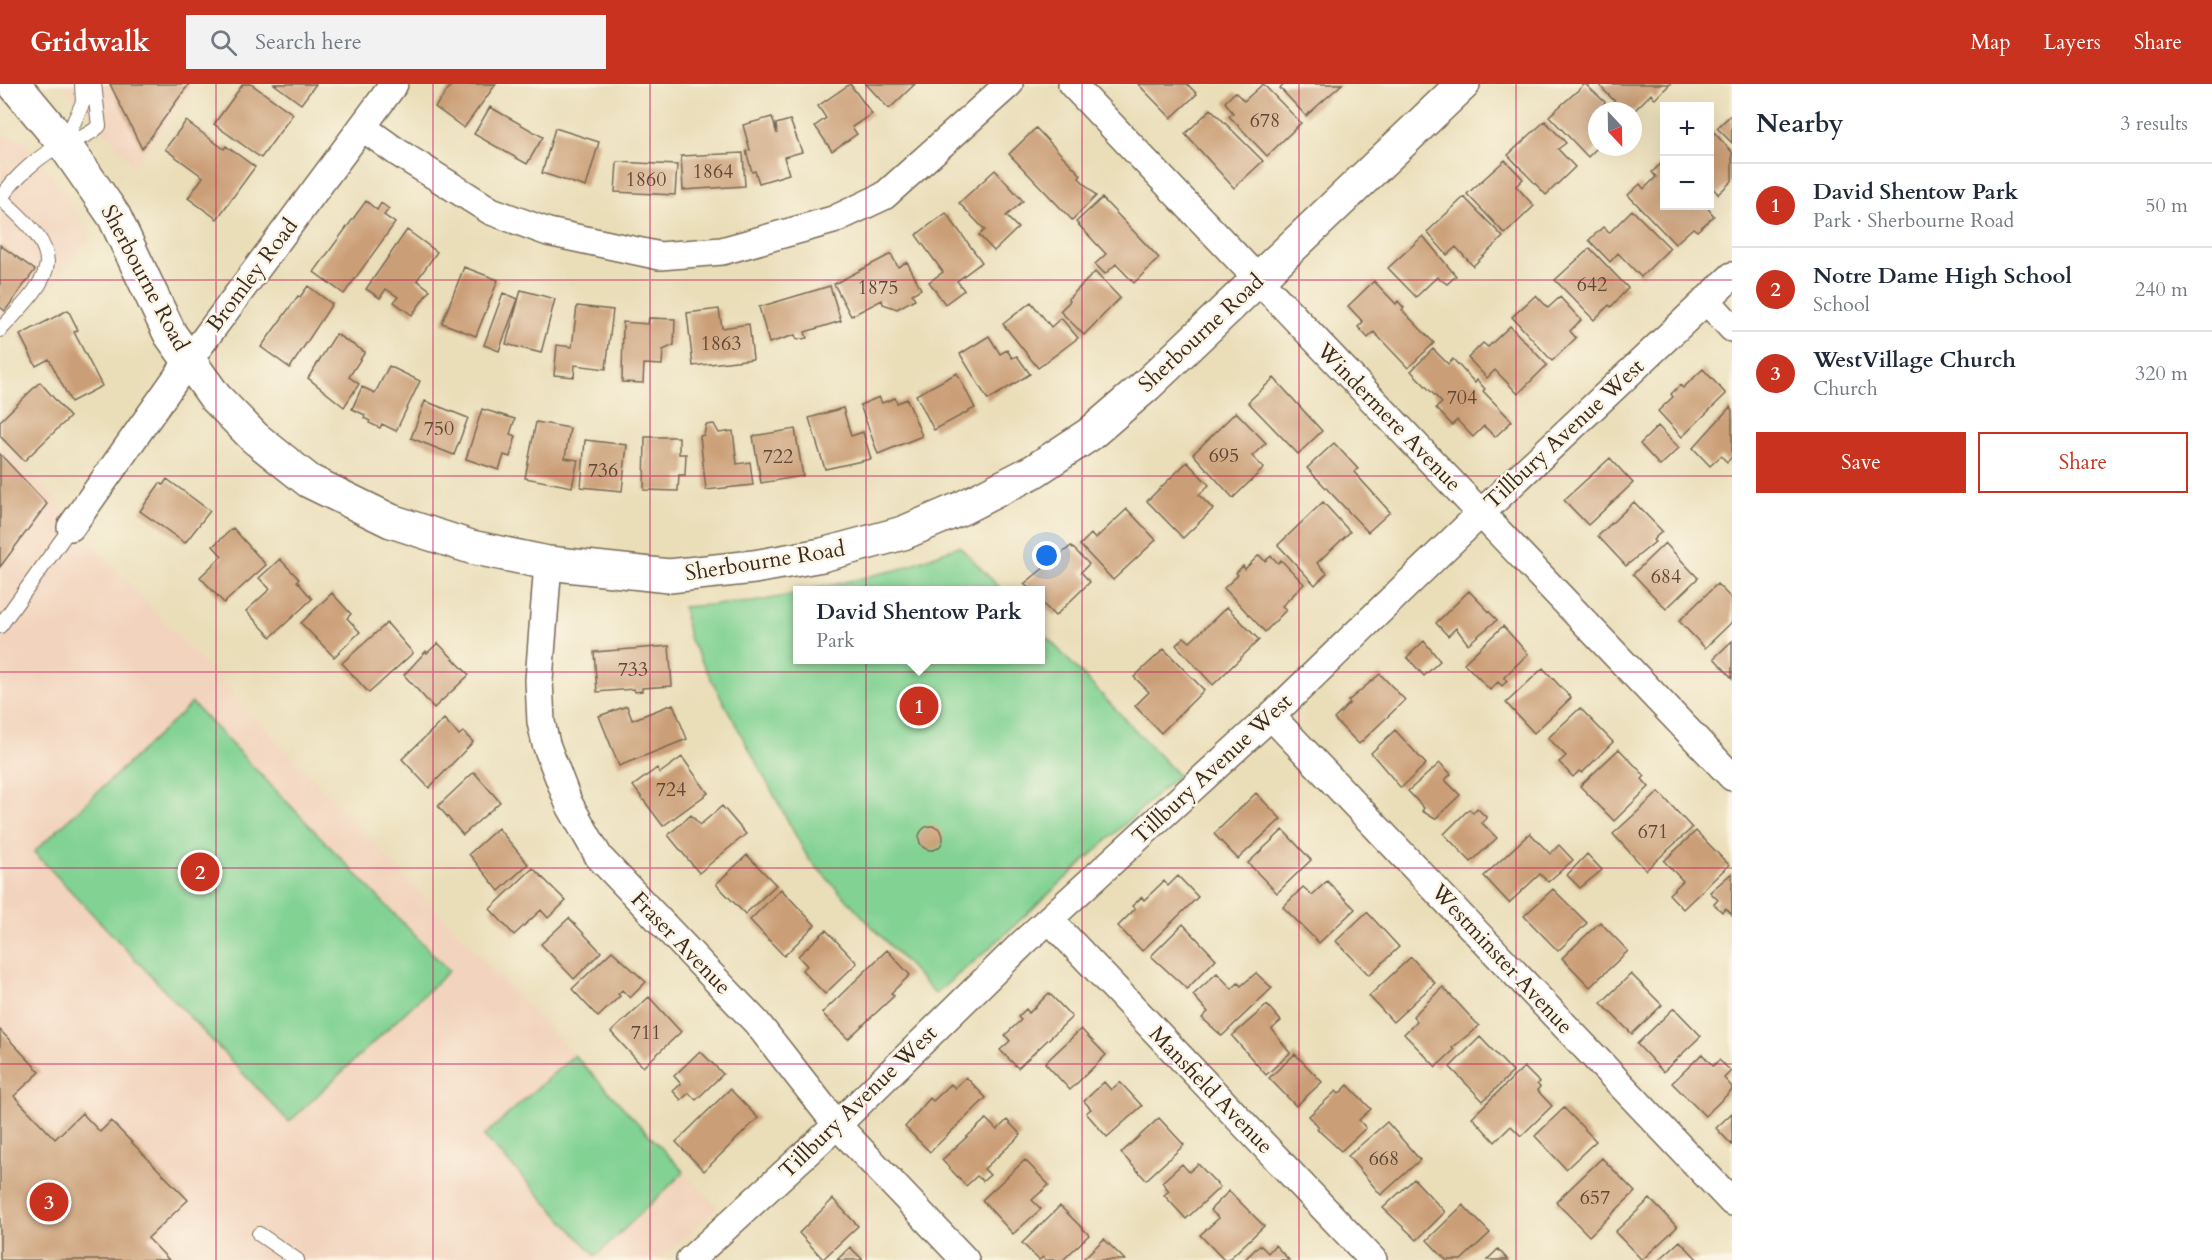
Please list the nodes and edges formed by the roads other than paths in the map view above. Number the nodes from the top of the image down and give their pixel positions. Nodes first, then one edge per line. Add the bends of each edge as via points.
1 (14, 84) edge
2 (82, 84) edge
3 (94, 84) edge
4 (394, 84) edge
5 (1009, 84) edge
6 (1072, 84) edge
7 (1464, 84) edge
8 (362, 128) junction
9 (64, 144) junction
10 (0, 199) edge
11 (1732, 276) edge
12 (1258, 279) junction
13 (1706, 300) junction
14 (1732, 328) edge
15 (0, 330) edge
16 (189, 360) junction
17 (1480, 513) junction
18 (71, 527) joint
19 (548, 563) junction
20 (0, 626) edge
21 (1272, 716) junction
22 (1732, 777) edge
23 (1049, 919) junction
24 (837, 1125) junction
25 (1732, 1202) edge
26 (259, 1234) dead end
27 (297, 1260) edge
28 (690, 1260) edge
29 (965, 1260) edge
30 (1373, 1260) edge

1 - 9 street, Sherbourne Road
2 - 9 lane via 83,102
3 - 9 lane via 99,126
4 - 8 street, Bromley Road
5 - 8 street via 884,196 822,223 722,251 660,256 548,232 491,211
6 - 12 street, Windermere Avenue
7 - 12 street, Sherbourne Road
8 - 16 street, Bromley Road
9 - 10 lane via 44,155 9,185
9 - 16 street, Sherbourne Road via 114,216 170,334
10 - 15 lane via 37,233 46,248 48,269
11 - 13 street, Tillbury Avenue West
12 - 17 street, Windermere Avenue
12 - 19 street, Sherbourne Road via 1147,386 1090,434 1034,471 903,533 800,559 669,576
13 - 14 street
13 - 17 street, Tillbury Avenue West
16 - 18 street, Bromley Road
16 - 19 street, Sherbourne Road via 215,397 255,438 309,481 391,521 471,547
17 - 21 street, Tillbury Avenue West
17 - 22 street, Windermere Avenue
18 - 20 lane
19 - 24 street, Fraser Avenue via 539,680 542,722 546,744 569,804 599,857 757,1023
21 - 23 street, Tillbury Avenue West
21 - 25 street, Westminster Avenue
23 - 24 street, Tillbury Avenue West
23 - 30 street, Mansfield Avenue
24 - 28 street, Tillbury Avenue West
24 - 29 street, Fraser Avenue
26 - 27 lane

